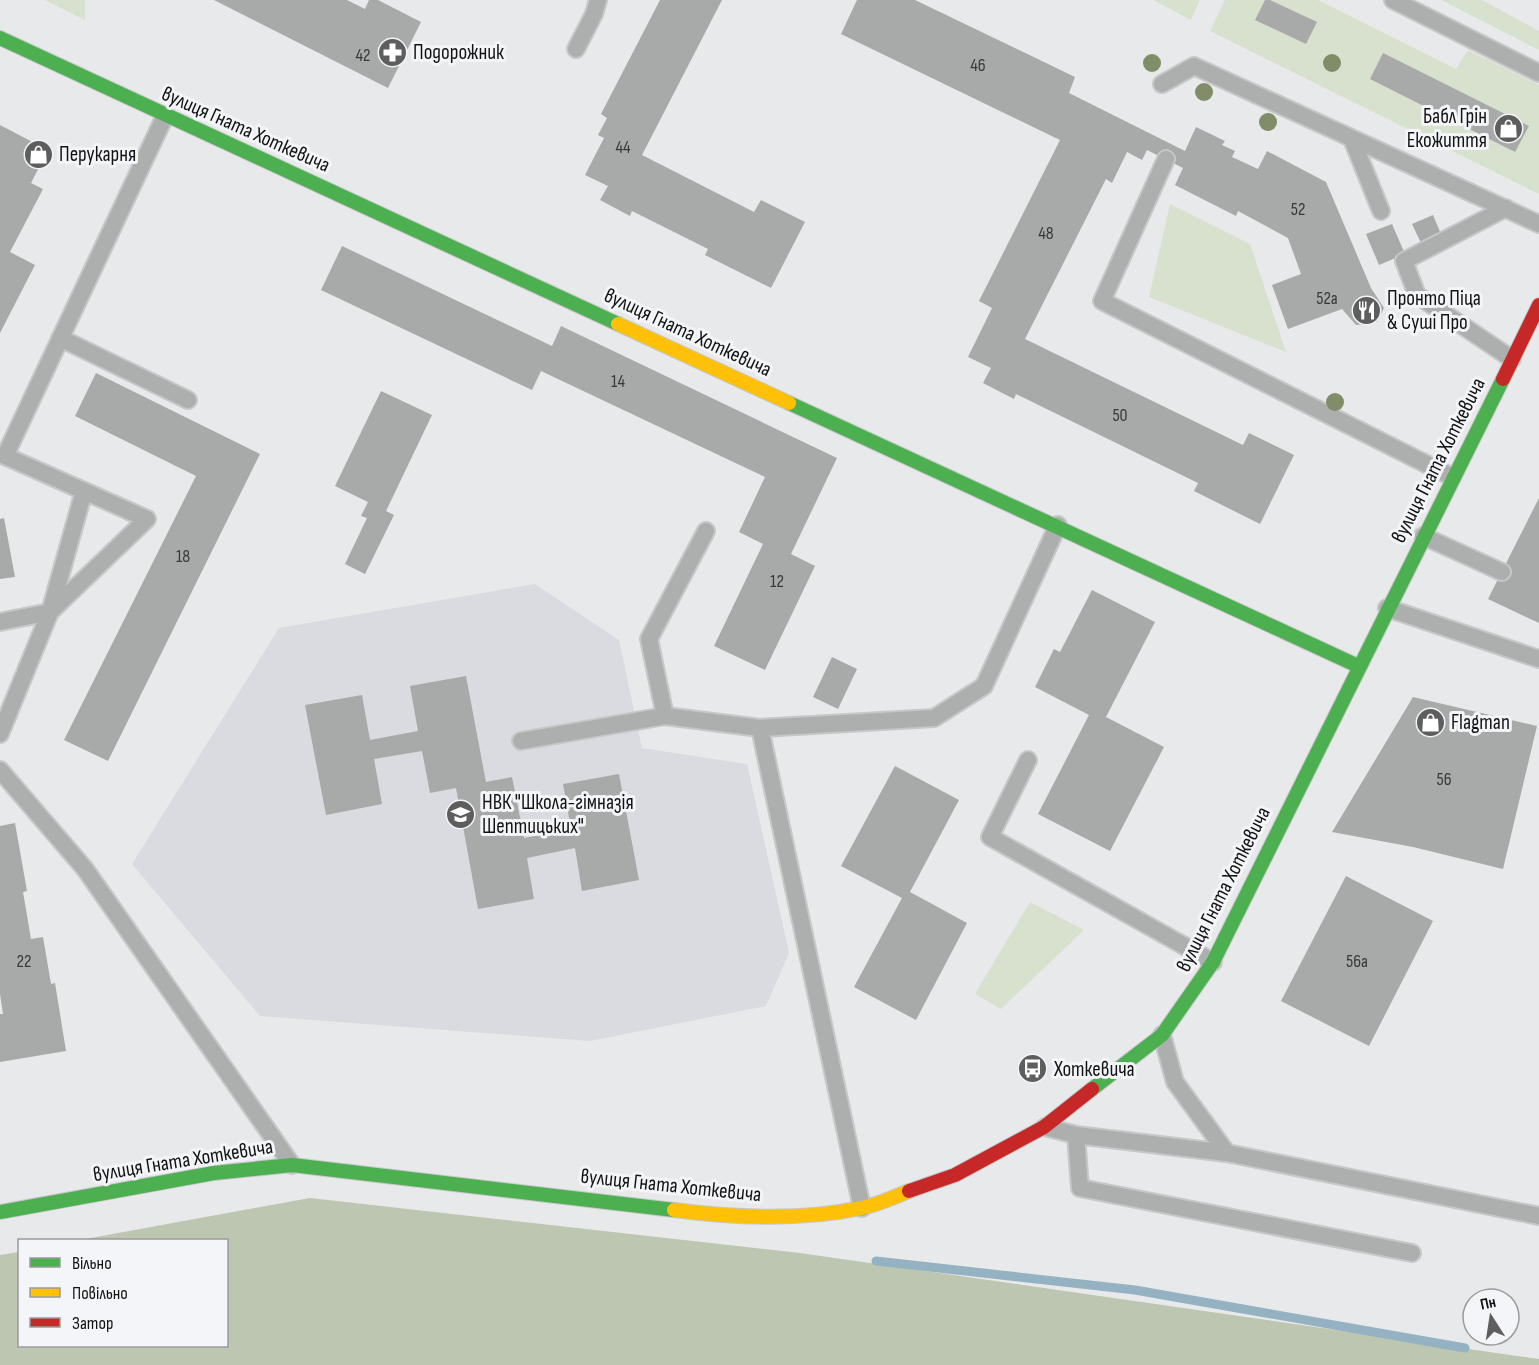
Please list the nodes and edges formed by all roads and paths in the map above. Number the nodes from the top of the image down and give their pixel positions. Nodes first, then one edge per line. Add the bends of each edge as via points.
1 (598, 0) edge
2 (1393, 0) edge
3 (0, 38) edge
4 (576, 49) dead end
5 (1539, 73) edge
6 (1162, 84) dead end
7 (165, 116) junction
8 (1352, 139) junction
9 (1166, 159) dead end
10 (1506, 208) junction
11 (1381, 211) dead end
12 (1539, 224) edge
13 (1539, 305) edge
14 (60, 338) junction
15 (1512, 359) junction
16 (188, 400) dead end
17 (2, 459) edge
18 (1452, 477) junction
19 (84, 492) junction
20 (1058, 525) junction
21 (706, 531) dead end
22 (1423, 536) junction
23 (1502, 572) dead end
24 (1387, 608) junction
25 (50, 612) junction
26 (0, 622) edge
27 (1539, 659) edge
28 (1358, 666) junction
29 (665, 716) junction
30 (760, 728) junction
31 (0, 734) edge
32 (521, 741) dead end
33 (1028, 760) dead end
34 (0, 770) edge
35 (1214, 962) junction
36 (1162, 1035) junction
37 (1044, 1127) junction
38 (1076, 1135) junction
39 (1227, 1153) junction
40 (292, 1164) junction
41 (862, 1208) junction
42 (0, 1212) edge
43 (1539, 1216) edge
44 (1412, 1254) dead end

1 - 4 lane
2 - 5 lane
3 - 7 street, вулиця Гната Хоткевича
6 - 8 lane via 1194,66
7 - 14 lane
7 - 20 street, вулиця Гната Хоткевича
8 - 10 lane
8 - 11 lane
9 - 18 lane via 1102,301
10 - 12 lane
10 - 15 lane via 1404,261 1418,295
13 - 15 street, вулиця Гната Хоткевича
14 - 16 lane
14 - 17 lane
15 - 18 street, вулиця Гната Хоткевича
17 - 19 lane
18 - 22 street, вулиця Гната Хоткевича
19 - 25 lane
19 - 25 lane via 147,519
20 - 28 street, вулиця Гната Хоткевича
20 - 30 lane via 984,686 934,717
21 - 29 lane via 649,639
22 - 23 lane
22 - 24 street, вулиця Гната Хоткевича
24 - 27 lane
24 - 28 street, вулиця Гната Хоткевича
25 - 26 lane
25 - 31 lane
28 - 35 street, вулиця Гната Хоткевича
29 - 30 lane
29 - 32 lane
30 - 41 lane
33 - 35 lane via 990,837
34 - 40 lane via 85,869
35 - 36 street, вулиця Гната Хоткевича
36 - 37 street, вулиця Гната Хоткевича
36 - 39 lane via 1175,1082
37 - 38 lane
37 - 41 street, вулиця Гната Хоткевича via 955,1175
38 - 39 lane
38 - 44 lane via 1080,1188
39 - 43 lane
40 - 41 street, вулиця Гната Хоткевича via 722,1216 792,1216
40 - 42 street, вулиця Гната Хоткевича via 214,1173

